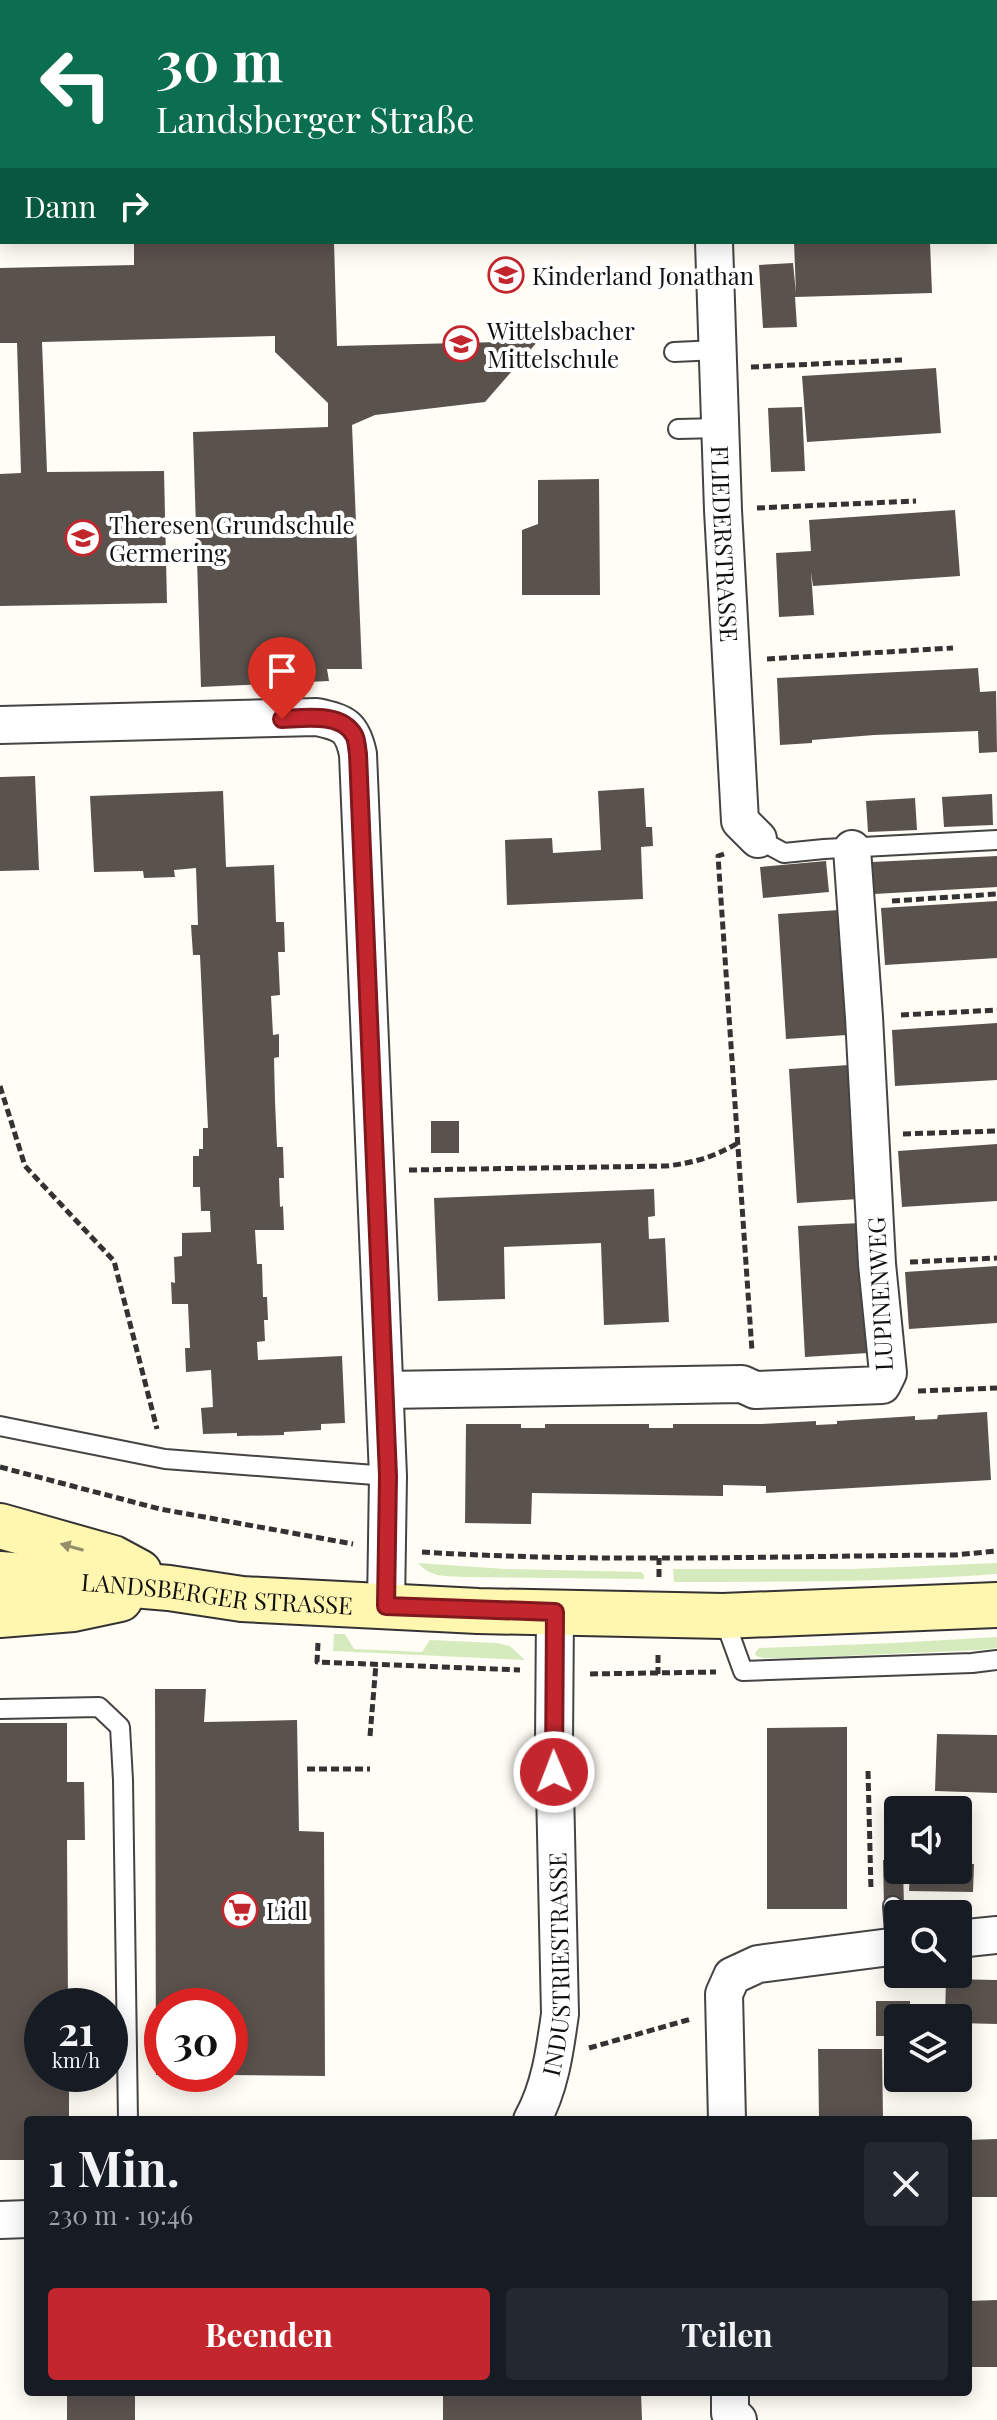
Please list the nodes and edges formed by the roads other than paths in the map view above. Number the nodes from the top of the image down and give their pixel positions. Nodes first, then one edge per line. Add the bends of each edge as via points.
1 (714, 244) edge
2 (674, 352) dead end
3 (719, 359) junction
4 (720, 428) junction
5 (678, 429) dead end
6 (0, 725) edge
7 (758, 839) joint
8 (997, 840) edge
9 (852, 849) junction
10 (385, 1390) junction
11 (0, 1426) edge
12 (388, 1476) junction
13 (0, 1526) edge
14 (0, 1574) edge
15 (169, 1588) junction
16 (997, 1605) edge
17 (386, 1606) junction
18 (555, 1612) junction
19 (0, 1615) edge
20 (723, 1616) junction
21 (997, 1660) edge
22 (0, 1709) edge
23 (997, 1935) edge
24 (972, 1938) edge
25 (884, 1948) edge
26 (128, 2116) edge
27 (534, 2116) edge
28 (727, 2116) edge
29 (24, 2219) edge
30 (0, 2220) edge
31 (730, 2396) edge
32 (738, 2420) edge

1 - 3 street, FLIEDERSTRASSE
2 - 3 lane
3 - 4 street, FLIEDERSTRASSE
4 - 5 lane
4 - 7 street, FLIEDERSTRASSE via 740,821
6 - 10 street via 317,717 339,722 354,735
7 - 9 lane via 784,853
8 - 9 lane
9 - 10 street, LUPINENWEG via 888,1373 882,1385
10 - 12 street
11 - 12 lane via 165,1459
12 - 17 street via 372,1547
15 -> 13 main road via 113,1558
14 - 15 main road, LANDSBERGER STRASSE
15 - 17 main road, LANDSBERGER STRASSE via 242,1599
15 - 19 main road via 73,1609
16 - 20 main road, LANDSBERGER STRASSE
17 - 18 main road, LANDSBERGER STRASSE
18 - 20 main road, LANDSBERGER STRASSE
18 - 27 street, INDUSTRIESTRASSE via 560,2014 548,2081
20 - 21 lane via 743,1671
22 - 26 lane via 99,1707 120,1727
23 - 24 street
25 - 28 street via 758,1964 728,1993
29 - 30 street
31 - 32 street via 730,2413

